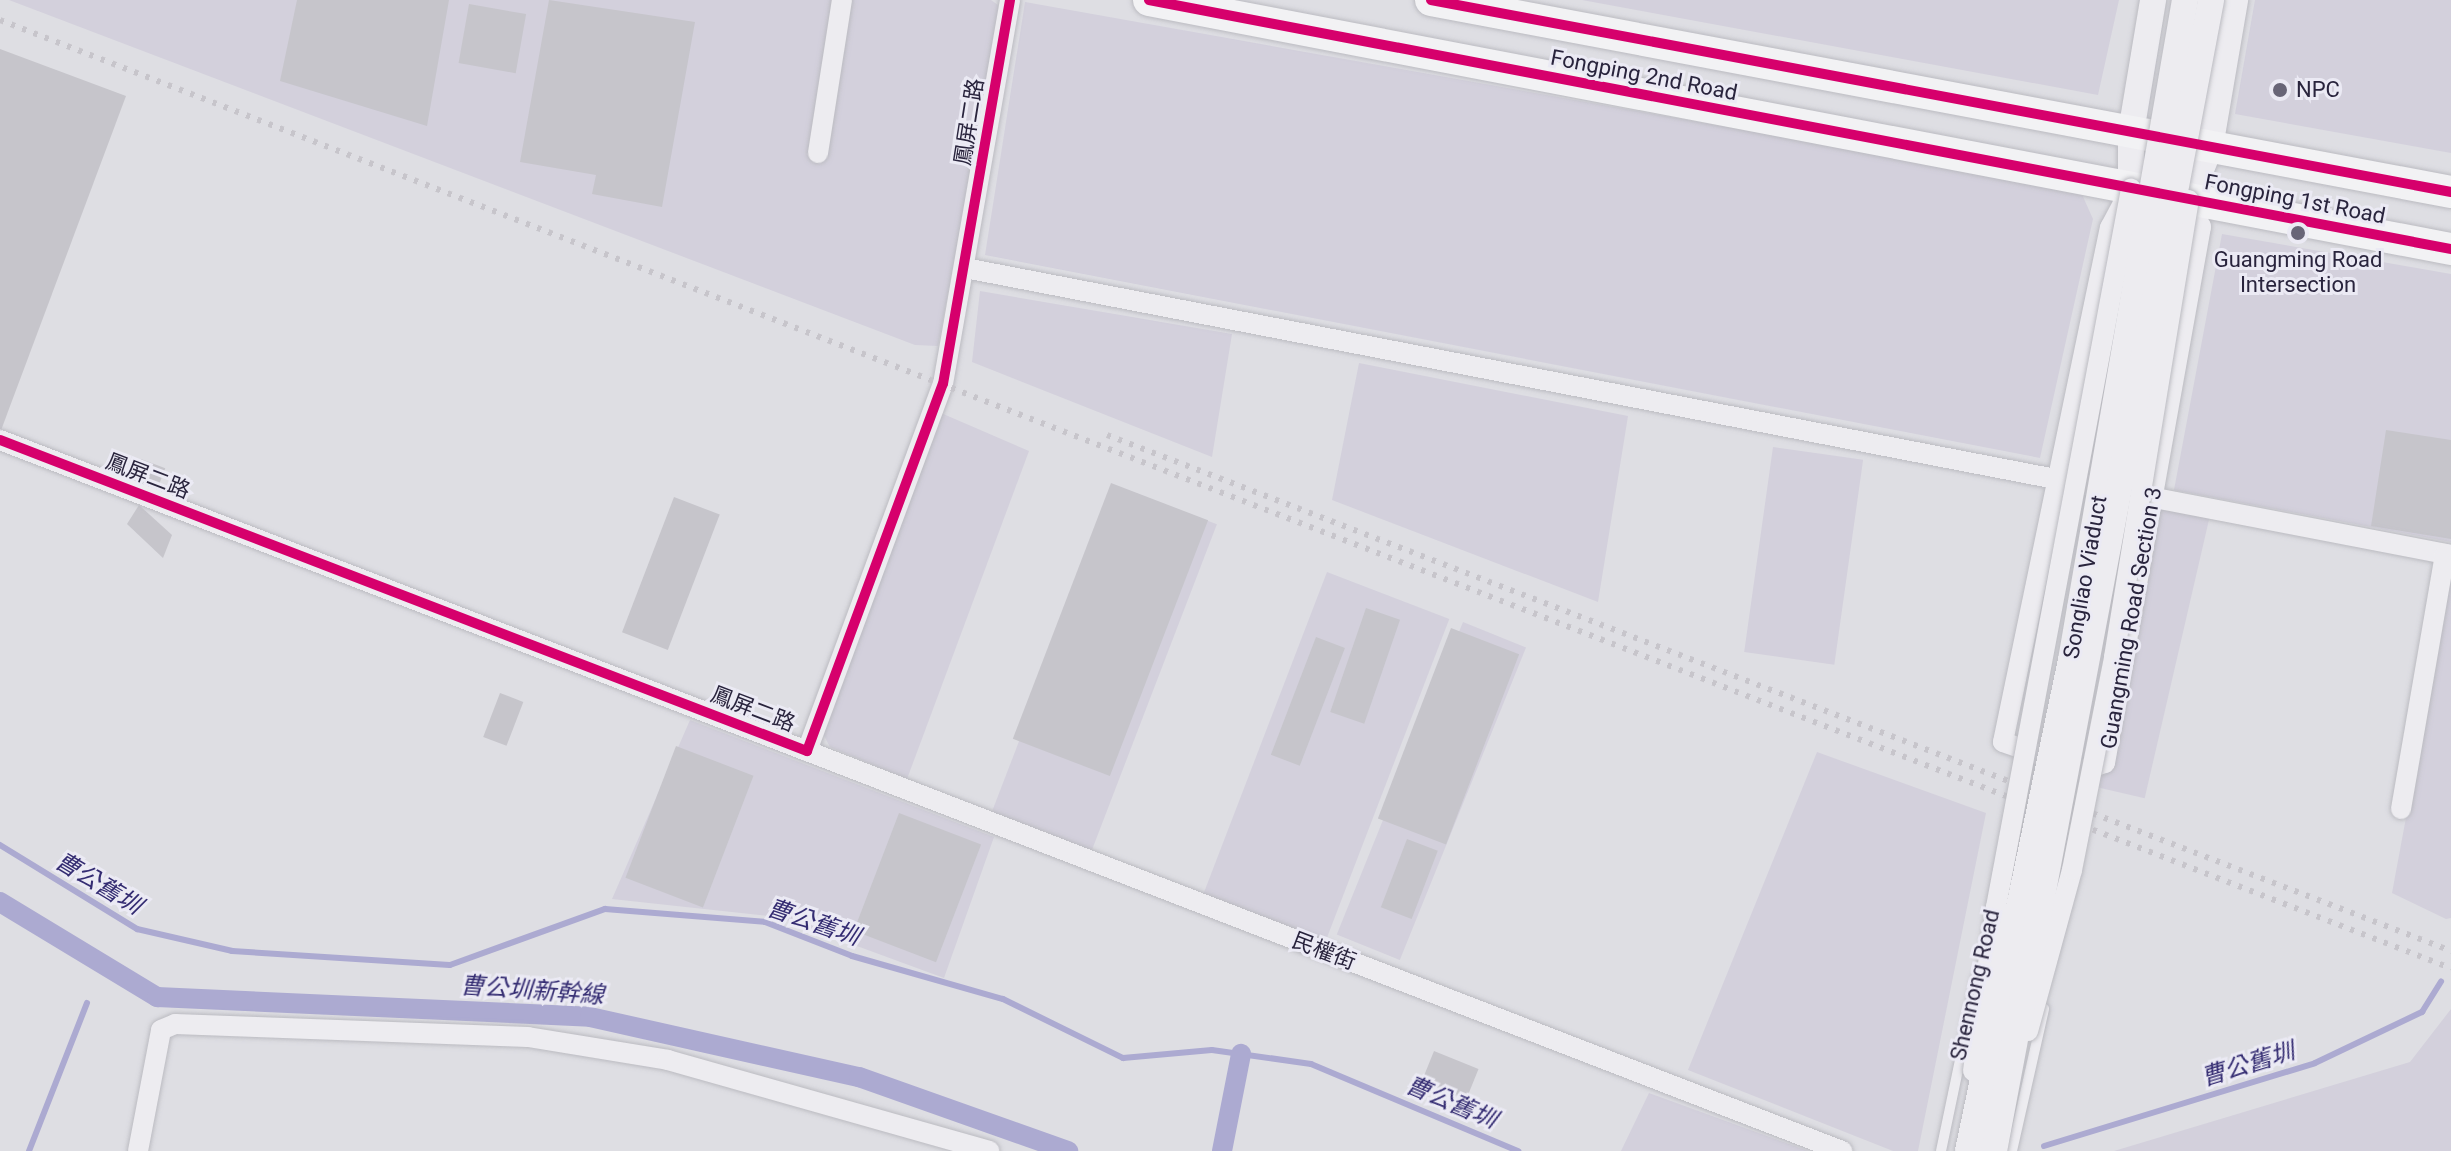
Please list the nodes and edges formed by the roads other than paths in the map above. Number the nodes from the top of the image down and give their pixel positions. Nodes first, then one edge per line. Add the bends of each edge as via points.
1 (842, 0) edge
2 (1010, 0) edge
3 (1149, 0) edge
4 (1431, 0) edge
5 (2153, 0) edge
6 (2185, 0) edge
7 (2211, 0) edge
8 (2235, 0) edge
9 (1626, 37) junction
10 (1615, 90) junction
11 (2131, 132) junction
12 (2210, 147) junction
13 (818, 153) dead end
14 (2131, 189) junction
15 (2451, 192) edge
16 (2189, 200) junction
17 (2451, 249) edge
18 (965, 268) junction
19 (0, 440) edge
20 (2056, 479) junction
21 (2153, 498) junction
22 (2448, 555) edge
23 (807, 751) junction
24 (2401, 809) dead end
25 (138, 1151) edge
26 (989, 1151) edge
27 (1842, 1151) edge
28 (1941, 1151) edge
29 (1965, 1151) edge
30 (1996, 1151) edge
31 (2012, 1151) edge

1 - 13 street
2 - 18 street, 鳳屏二路
3 - 10 main road, Fongping 2nd Road
4 - 9 main road, Fongping 2nd Road
5 - 11 street, Guangming Road Section 3
6 - 29 street, Songliao Viaduct, bridge via 2071,660
7 - 30 street, Songliao Viaduct, bridge
8 - 12 street
9 - 10 main road, Fongping 2nd Road
9 - 11 main road, Fongping 2nd Road
10 - 14 main road, Fongping 2nd Road
11 - 12 main road, Fongping 1st Road
11 - 14 street, Guangming Road Section 3
12 - 15 main road, Fongping 1st Road
12 - 16 street
14 - 16 main road, Fongping 1st Road
14 - 20 street, Guangming Road Section 3 via 2110,227
14 - 29 street, Songliao Viaduct, bridge via 1996,907
16 - 17 main road, Fongping 1st Road
16 - 21 street, Guangming Road Section 3 via 2201,227
16 - 30 street, Songliao Viaduct, bridge via 2072,870
18 - 20 street
18 - 23 street, 鳳屏二路 via 943,384
19 - 23 street, 鳳屏二路
20 - 21 street
20 - 21 street, Guangming Road Section 3 via 2003,742 2083,770 2105,763
21 - 22 street
22 - 24 street
23 - 27 street, 民權街
25 - 26 street via 161,1030 175,1024 528,1037 668,1060
28 - 31 lane, Shennong Road via 1995,897 2014,886 2055,906 2062,924

